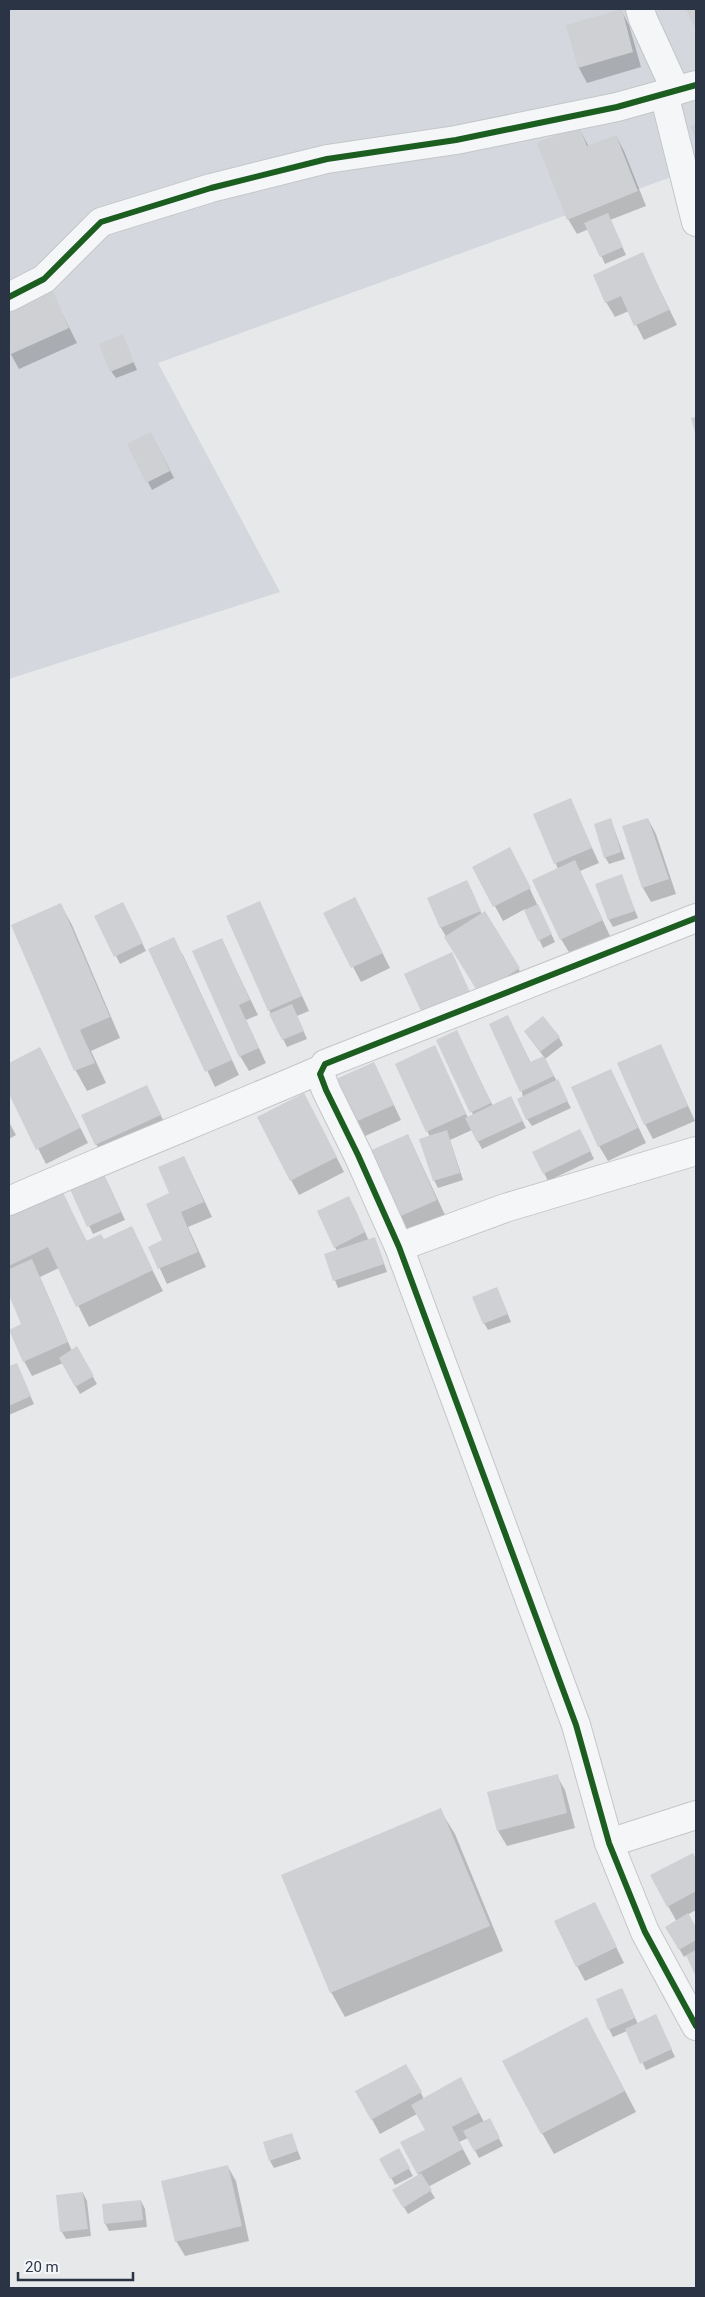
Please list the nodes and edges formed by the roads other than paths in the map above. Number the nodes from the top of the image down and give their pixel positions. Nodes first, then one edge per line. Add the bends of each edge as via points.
1 (640, 9) edge
2 (679, 90) edge
3 (696, 222) edge
4 (9, 297) edge
5 (696, 918) edge
6 (322, 1069) junction
7 (696, 1151) edge
8 (9, 1201) edge
9 (399, 1247) junction
10 (696, 1815) edge
11 (608, 1843) junction
12 (696, 2026) edge

1 - 2 street
2 - 3 street
2 - 4 street via 617,107 456,140 327,160 211,188 138,210 101,222 44,278
5 - 6 street via 335,1060
6 - 8 street
6 - 9 street via 320,1074 326,1090
7 - 9 street via 505,1208
9 - 11 street via 576,1725
10 - 11 street
11 - 12 street via 645,1932

